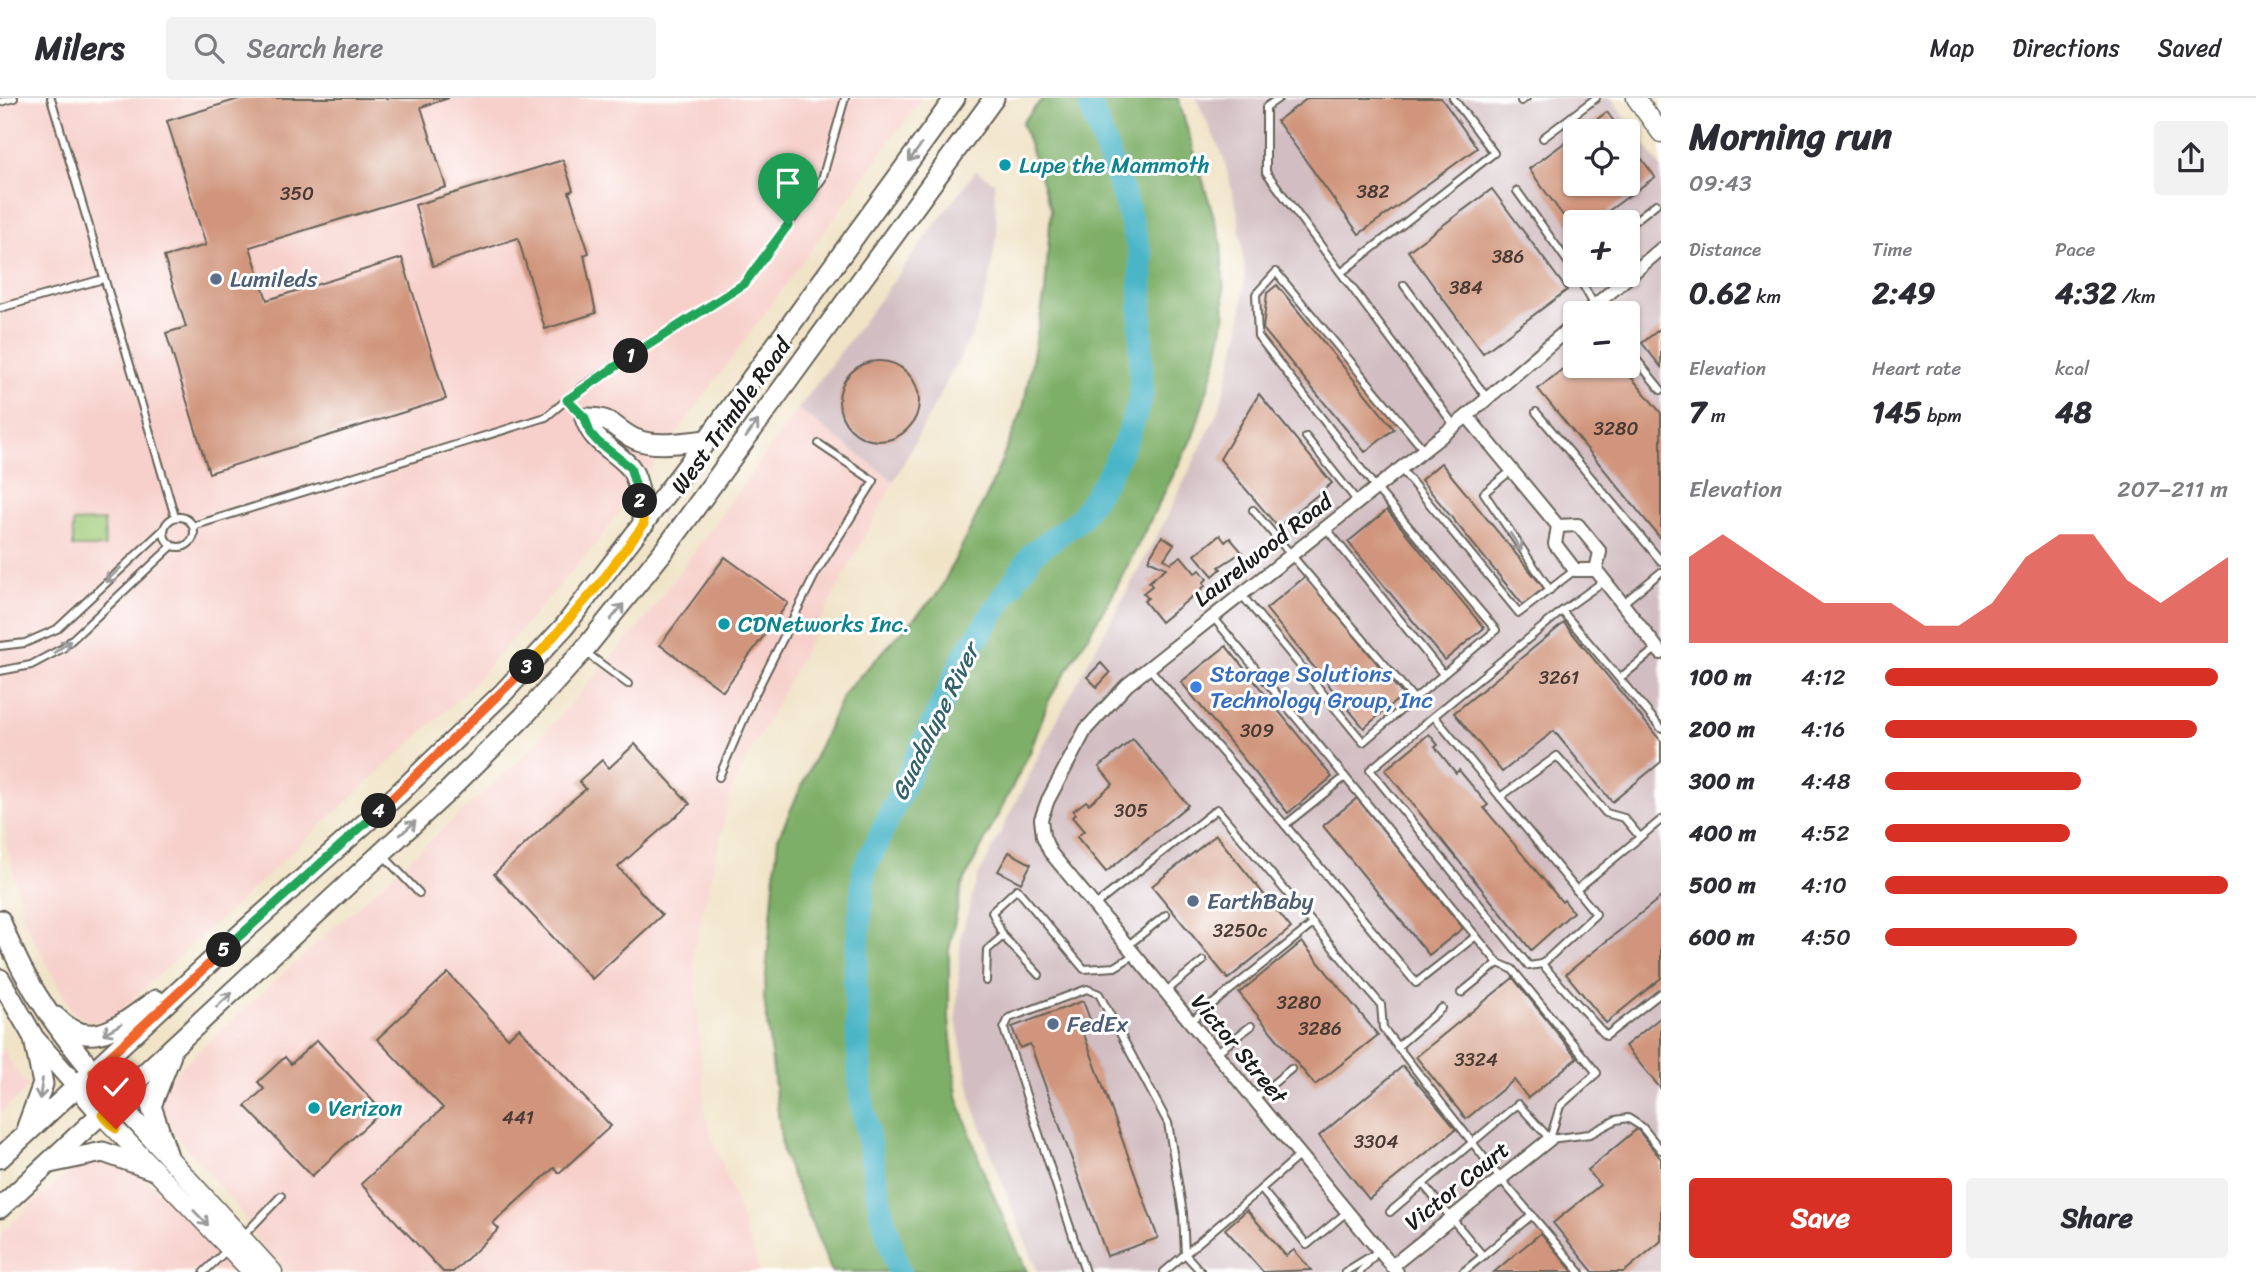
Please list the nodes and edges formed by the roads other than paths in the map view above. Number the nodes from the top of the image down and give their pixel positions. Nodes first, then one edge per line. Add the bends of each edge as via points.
1 (14, 98) edge
2 (51, 98) edge
3 (845, 98) edge
4 (956, 98) edge
5 (994, 98) edge
6 (1279, 98) edge
7 (1453, 98) edge
8 (1596, 98) edge
9 (1636, 98) edge
10 (0, 102) edge
11 (1661, 133) edge
12 (1543, 138) dead end
13 (1517, 191) dead end
14 (1656, 204) dead end
15 (1640, 217) edge
16 (1661, 249) edge
17 (1563, 255) edge
18 (1640, 263) edge
19 (1342, 272) junction
20 (103, 279) junction
21 (1404, 285) dead end
22 (1614, 287) edge
23 (1602, 301) edge
24 (0, 308) edge
25 (1563, 333) edge
26 (1640, 364) edge
27 (1661, 390) edge
28 (1487, 398) junction
29 (567, 400) junction
30 (1536, 412) dead end
31 (1467, 415) junction
32 (585, 418) junction
33 (1454, 425) junction
34 (624, 431) junction
35 (1306, 436) dead end
36 (707, 440) junction
37 (819, 444) dead end
38 (1424, 450) junction
39 (610, 451) junction
40 (1401, 468) junction
41 (1511, 470) junction
42 (1376, 488) junction
43 (1358, 502) junction
44 (1253, 510) dead end
45 (175, 517) junction
46 (644, 524) junction
47 (193, 526) junction
48 (1558, 526) junction
49 (1326, 527) junction
50 (164, 529) junction
51 (172, 546) junction
52 (1293, 554) junction
53 (1661, 561) edge
54 (1575, 570) junction
55 (1596, 570) junction
56 (1661, 572) edge
57 (1604, 581) junction
58 (1550, 590) junction
59 (1241, 594) junction
60 (1622, 604) junction
61 (1562, 611) junction
62 (1213, 617) junction
63 (0, 646) edge
64 (583, 651) junction
65 (1659, 651) edge
66 (1149, 668) junction
67 (0, 671) edge
68 (1443, 674) junction
69 (1620, 678) junction
70 (628, 684) dead end
71 (1414, 699) junction
72 (1434, 716) junction
73 (1661, 728) edge
74 (1345, 777) junction
75 (719, 778) dead end
76 (1500, 797) junction
77 (1661, 820) edge
78 (1285, 825) junction
79 (1640, 837) junction
80 (1049, 852) joint
81 (380, 853) junction
82 (1576, 890) junction
83 (419, 894) dead end
84 (1094, 906) junction
85 (1166, 915) dead end
86 (0, 920) edge
87 (1313, 924) junction
88 (1003, 936) junction
89 (1476, 936) junction
90 (1131, 950) junction
91 (1203, 961) dead end
92 (1498, 963) junction
93 (209, 964) junction
94 (1542, 964) junction
95 (1039, 975) dead end
96 (0, 979) edge
97 (986, 981) dead end
98 (32, 992) junction
99 (1165, 992) junction
100 (1461, 993) dead end
101 (1661, 993) edge
102 (1442, 1008) dead end
103 (1190, 1021) junction
104 (1251, 1026) dead end
105 (34, 1038) junction
106 (174, 1047) junction
107 (1397, 1047) junction
108 (1216, 1053) junction
109 (1291, 1069) dead end
110 (93, 1072) junction
111 (77, 1088) junction
112 (1254, 1099) junction
113 (117, 1101) junction
114 (102, 1115) junction
115 (23, 1137) junction
116 (1550, 1139) junction
117 (1472, 1142) junction
118 (1661, 1150) edge
119 (1300, 1155) junction
120 (168, 1156) junction
121 (0, 1158) edge
122 (49, 1163) junction
123 (153, 1170) junction
124 (1500, 1178) junction
125 (1423, 1184) junction
126 (1261, 1189) junction
127 (281, 1196) dead end
128 (0, 1208) edge
129 (1347, 1212) junction
130 (1390, 1212) dead end
131 (1532, 1215) junction
132 (1450, 1217) junction
133 (236, 1242) junction
134 (1379, 1251) junction
135 (1185, 1254) junction
136 (1483, 1256) junction
137 (1395, 1269) edge
138 (204, 1272) edge
139 (253, 1272) edge
140 (274, 1272) edge
141 (1085, 1272) edge
142 (1164, 1272) edge
143 (1201, 1272) edge
144 (1345, 1272) edge
145 (1360, 1272) edge
146 (1462, 1272) edge
147 (1580, 1272) edge

1 - 10 lane
2 - 20 lane
3 - 29 lane via 822,180 744,284
4 -> 36 main road, West Trimble Road
64 -> 5 main road, West Trimble Road via 666,548
6 - 19 lane via 1266,107 1266,172
7 - 19 lane via 1494,153
8 - 12 lane
9 - 11 main road
13 - 17 lane
14 - 15 lane
16 - 18 street
19 - 33 lane
20 - 24 lane
20 - 45 lane
21 - 28 lane
22 - 23 street
25 - 28 street, Laurelwood Road
26 - 27 lane
28 - 31 street, Laurelwood Road
29 - 32 lane
29 - 47 lane via 546,417
30 - 53 lane
31 - 33 street, Laurelwood Road
31 - 41 street
32 - 34 main road via 604,417
32 - 39 main road via 590,433
33 - 38 street, Laurelwood Road
34 - 36 main road via 635,439 666,443
34 - 39 main road
35 - 43 lane
36 - 46 main road, West Trimble Road
37 - 75 lane via 874,481 816,573 752,698
38 - 40 street, Laurelwood Road
38 - 42 lane via 1276,272 1256,294 1258,336
39 - 46 main road via 630,467
40 - 42 street, Laurelwood Road
40 - 58 lane via 1519,613
41 - 48 street
41 -> 58 lane via 1484,493
42 - 43 street, Laurelwood Road
42 - 68 lane via 1496,630
43 - 49 street, Laurelwood Road
44 - 52 lane
45 - 47 lane via 186,518
45 - 50 lane
46 - 93 main road, West Trimble Road via 589,596 503,693
47 - 51 lane via 194,537 187,545
48 - 54 street via 1555,544
48 - 55 street via 1578,525 1600,552
49 - 52 street, Laurelwood Road
49 - 68 lane
50 - 51 lane
50 -> 63 lane via 57,629 25,643
67 -> 51 lane via 31,665 63,648
52 - 59 street, Laurelwood Road
52 - 71 lane
54 - 55 street
54 - 58 lane
55 - 57 street
56 - 60 lane
57 - 60 street
57 - 61 lane
59 - 62 street, Laurelwood Road
59 - 71 lane via 1363,742
60 - 65 street
61 - 69 lane
61 - 72 lane
62 - 66 street, Laurelwood Road
62 - 74 lane
64 - 70 lane
81 -> 64 main road, West Trimble Road via 514,727
65 - 69 lane
66 - 78 lane
66 - 80 street, Laurelwood Road via 1104,708 1071,755 1041,819
68 - 71 lane
69 - 73 lane
72 - 76 lane
72 - 94 lane via 1370,770 1529,966
74 - 78 lane
74 - 89 lane
76 - 79 lane via 1558,756 1606,813 1623,818
76 - 82 lane
77 - 79 lane
78 - 89 lane via 1416,983
79 - 82 lane
80 - 84 street, Victor Street
81 - 83 lane
106 -> 81 main road, West Trimble Road
82 - 94 lane via 1596,914
84 - 87 lane via 1217,809
84 - 90 street, Victor Street
85 - 90 lane
86 - 98 main road
87 - 103 lane
87 - 107 lane via 1381,1005 1383,1028
88 - 90 lane via 992,912 1017,889 1084,969 1115,967
88 - 95 lane
88 - 97 lane via 987,950
89 - 92 lane
90 - 99 street, Victor Street
91 - 99 lane
92 - 100 lane
92 - 116 lane via 1512,970 1597,1073 1560,1106
93 -> 98 main road via 107,1033 67,1029
93 - 110 main road, West Trimble Road
94 - 101 lane via 1606,1036
96 - 105 main road
98 - 110 main road
99 - 103 street, Victor Street
102 - 107 lane
103 - 108 street, Victor Street
104 - 108 lane
105 - 111 main road
105 -> 115 main road via 43,1084
106 - 113 main road, West Trimble Road
106 - 120 main road via 151,1105
107 - 117 lane
108 - 112 street, Victor Street
109 - 112 lane
110 - 111 main road, West Trimble Road
110 - 113 main road
111 - 114 main road
111 - 115 main road, West Trimble Road
112 - 119 street, Victor Street
113 - 114 main road, West Trimble Road
113 - 120 main road
114 - 122 main road, West Trimble Road
114 - 123 main road
115 - 121 main road, West Trimble Road
116 - 117 lane via 1518,1104
116 - 118 lane via 1590,1134 1628,1118
116 - 124 street, Victor Court
117 - 124 lane
117 - 125 lane
119 - 126 lane
119 - 129 street, Victor Street
120 - 133 main road
122 - 123 main road via 103,1152
122 - 128 main road, West Trimble Road
123 -> 133 main road
124 - 131 lane
124 - 132 street, Victor Court
125 - 130 lane
125 - 132 lane
126 - 129 lane via 1307,1245
126 - 135 lane
127 - 133 lane
129 - 134 street, Victor Street
131 - 136 lane
131 - 147 lane
132 - 136 lane
132 - 137 street, Victor Court
133 - 138 lane
133 - 139 main road
133 - 140 main road
134 - 137 street, Victor Street
134 - 144 lane
134 - 145 lane
135 - 141 lane via 1168,1123 1099,994 1087,989 1009,1018 1004,1029
135 - 142 lane
135 - 143 lane
136 - 146 lane

